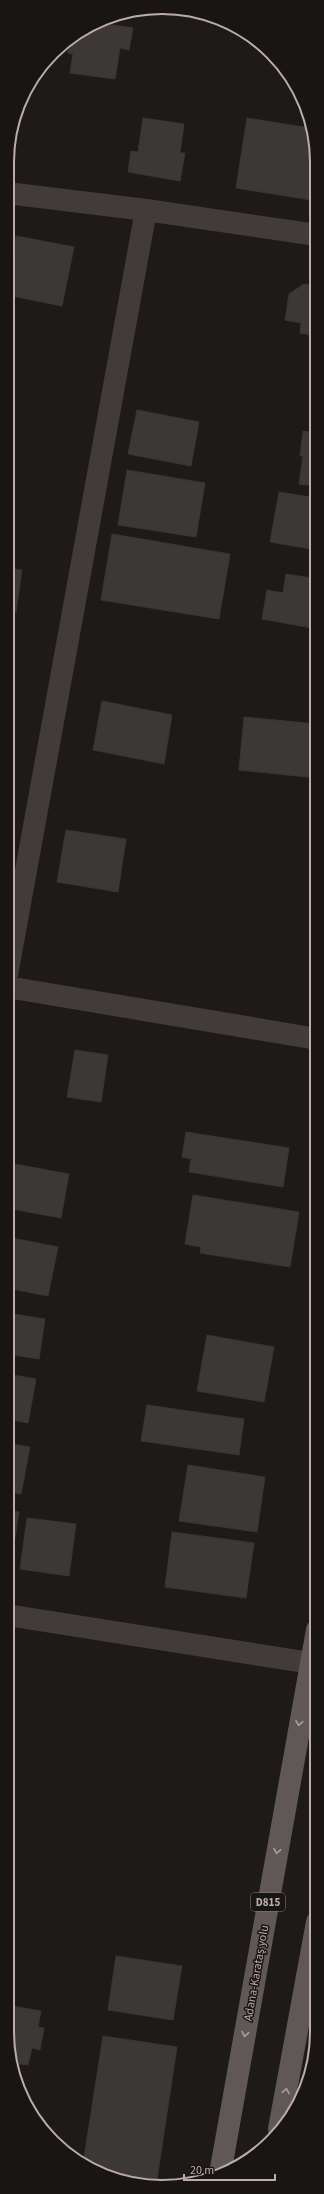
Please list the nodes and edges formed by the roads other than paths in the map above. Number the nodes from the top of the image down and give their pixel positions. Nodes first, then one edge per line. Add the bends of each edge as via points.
1 (14, 194) edge
2 (146, 210) junction
3 (310, 234) edge
4 (14, 936) edge
5 (14, 988) edge
6 (310, 1038) edge
7 (14, 1616) edge
8 (310, 1663) edge
9 (310, 1679) edge
10 (310, 1960) edge
11 (281, 2120) edge
12 (221, 2168) edge

1 - 2 street
2 - 3 street
2 - 4 street
5 - 6 street
7 - 8 street
9 -> 12 main road, Adana-Karataş yolu / D815
11 -> 10 main road

